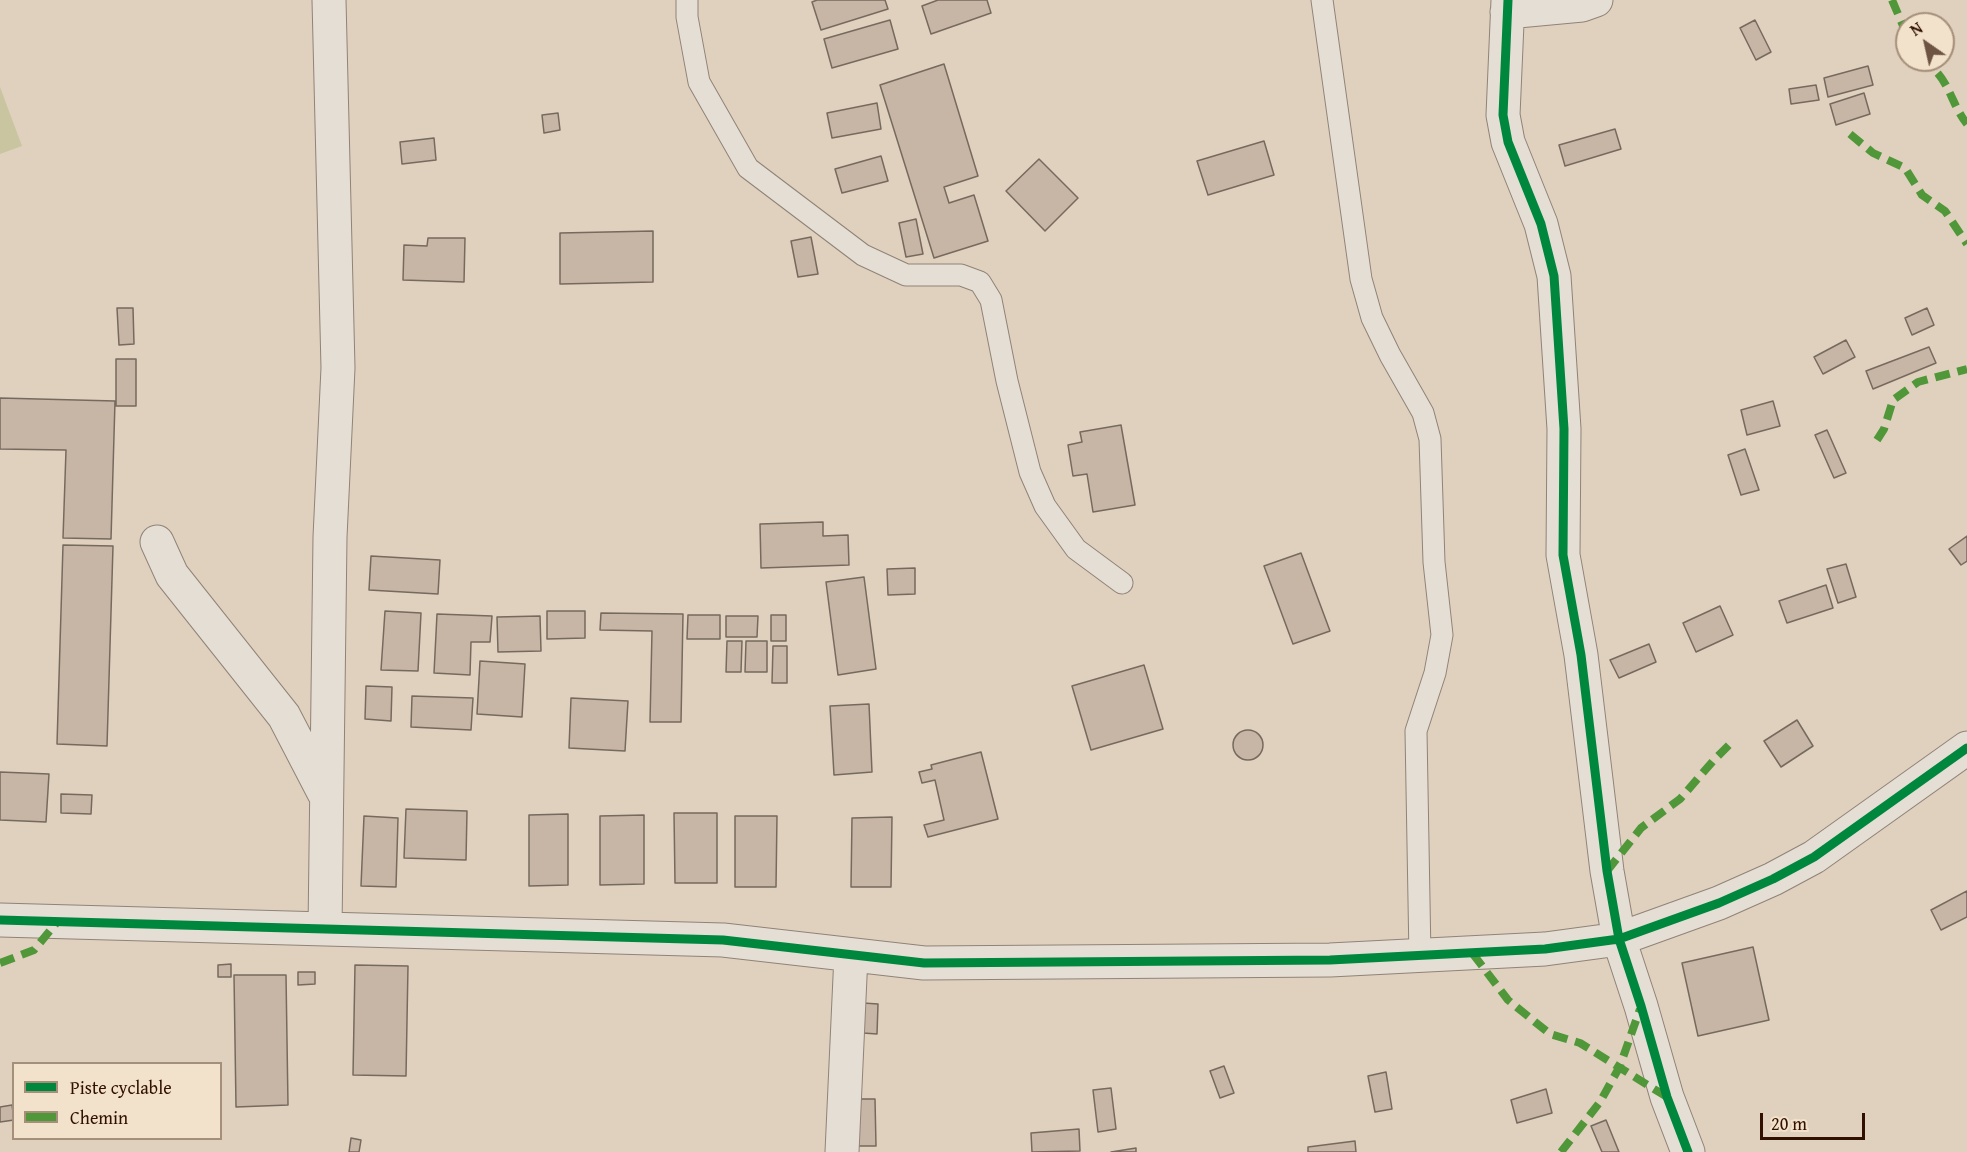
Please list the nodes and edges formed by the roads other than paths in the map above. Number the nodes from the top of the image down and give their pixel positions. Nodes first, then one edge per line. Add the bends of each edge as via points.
1 (329, 0) edge
2 (687, 0) edge
3 (1322, 0) edge
4 (1596, 0) edge
5 (1507, 6) edge
6 (157, 543) dead end
7 (1122, 583) dead end
8 (1967, 748) edge
9 (327, 797) junction
10 (0, 920) edge
11 (325, 929) junction
12 (1619, 939) junction
13 (851, 955) junction
14 (1420, 957) junction
15 (842, 1152) edge
16 (1688, 1152) edge

1 - 9 street via 338,368 330,537
2 - 7 lane via 699,82 748,168 863,255 906,275 961,275 980,282 991,300 1030,472 1045,506 1076,549
3 - 14 lane via 1361,279 1372,318 1423,413 1430,439 1434,562 1442,635 1435,673 1416,731
4 - 5 street via 1582,5
5 - 12 street via 1503,115 1508,142 1541,224 1554,276 1564,429 1563,555 1581,655
6 - 9 street via 172,575 284,716
8 - 12 street via 1814,857 1719,903
9 - 11 street
10 - 11 street
11 - 13 street via 723,940
12 - 14 street via 1545,949
12 - 16 street via 1667,1097
13 - 14 street via 924,963
13 - 15 street

